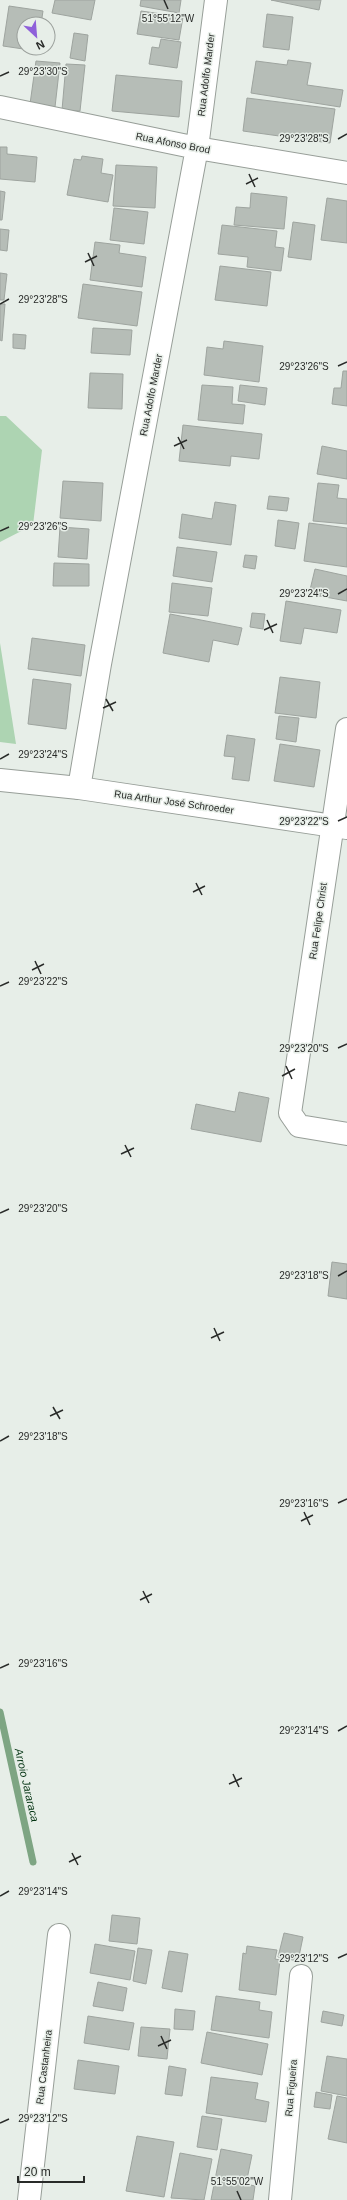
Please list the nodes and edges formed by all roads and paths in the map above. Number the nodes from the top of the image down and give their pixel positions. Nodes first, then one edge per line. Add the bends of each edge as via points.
1 (216, 0) edge
2 (0, 107) edge
3 (197, 148) junction
4 (347, 173) edge
5 (347, 729) edge
6 (0, 780) edge
7 (79, 788) junction
8 (340, 827) edge
9 (347, 1134) edge
10 (59, 1935) dead end
11 (301, 1976) dead end
12 (29, 2200) edge
13 (280, 2200) edge

1 - 3 street, Rua Adolfo Marder
2 - 3 street, Rua Afonso Brod
3 - 4 street, Rua Afonso Brod
3 - 7 street, Rua Adolfo Marder
5 - 8 street, Rua Felipe Christ
6 - 7 street, Rua Arthur José Schroeder
7 - 8 street, Rua Arthur José Schroeder
8 - 9 street, Rua Felipe Christ via 290,1113 299,1126
10 - 12 street, Rua Castanheira
11 - 13 street, Rua Figueira

